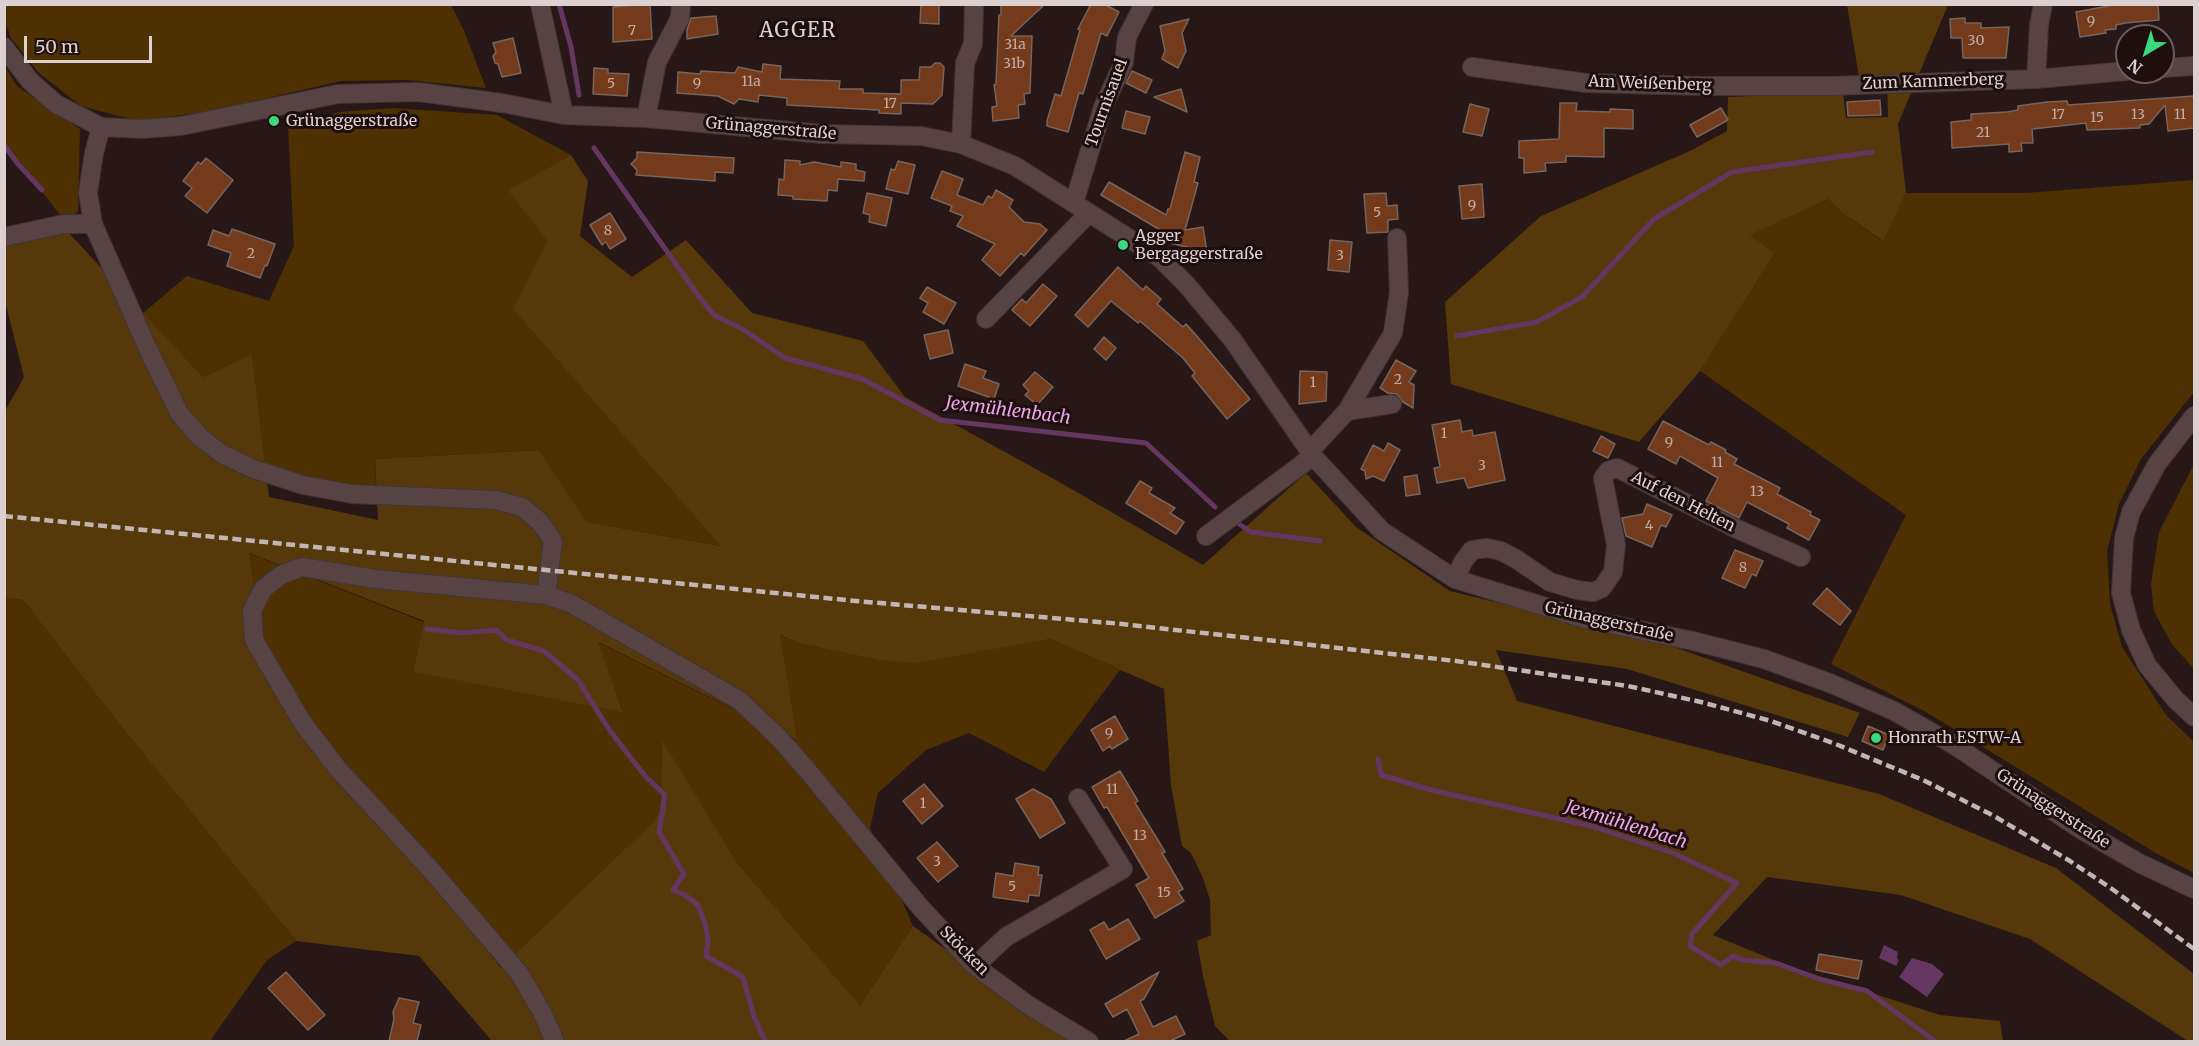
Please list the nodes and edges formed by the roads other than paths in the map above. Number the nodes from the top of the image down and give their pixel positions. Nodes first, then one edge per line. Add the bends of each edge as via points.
1 (540, 4) edge
2 (681, 4) edge
3 (974, 4) edge
4 (1144, 4) edge
5 (2043, 4) edge
6 (4, 47) edge
7 (2194, 66) edge
8 (1472, 67) dead end
9 (2175, 67) edge
10 (2115, 72) edge
11 (2036, 79) junction
12 (1830, 86) joint
13 (564, 114) junction
14 (646, 118) junction
15 (101, 127) junction
16 (961, 144) junction
17 (1081, 208) junction
18 (93, 224) junction
19 (4, 237) edge
20 (1397, 238) dead end
21 (986, 319) dead end
22 (1392, 404) dead end
23 (1347, 411) junction
24 (2194, 416) edge
25 (1311, 453) junction
26 (1206, 536) dead end
27 (1801, 557) dead end
28 (1455, 579) junction
29 (546, 595) junction
30 (2194, 717) edge
31 (1078, 798) dead end
32 (2194, 889) edge
33 (975, 966) junction
34 (555, 1041) edge
35 (1089, 1041) edge

1 - 13 street
2 - 14 street via 680,18 657,62
3 - 16 street via 973,44 965,63
4 - 17 street, Tournisauel via 1127,37 1124,62 1103,107
5 - 11 street
6 - 15 street, Grünaggerstraße via 30,81 56,104
7 - 9 street
8 - 12 street, Am Weißenberg via 1587,83
10 - 11 street, Zum Kammerberg
11 - 12 street, Zum Kammerberg
13 - 14 street, Grünaggerstraße
13 - 15 street, Grünaggerstraße via 418,92 338,94 181,126
14 - 16 street, Grünaggerstraße via 824,134 921,136
15 - 18 street via 88,193
16 - 17 street, Grünaggerstraße via 1015,166
17 - 21 street
17 - 25 street, Grünaggerstraße via 1160,258 1186,284 1232,339
18 - 19 street via 63,224
18 - 29 street via 179,413 200,437 222,454 251,468 303,485 352,494 496,500 522,507 540,522 553,541
20 - 23 street via 1399,292 1393,333
22 - 23 street
23 - 25 street
24 - 30 street via 2157,464 2131,512 2124,538 2121,593 2131,630 2147,665
25 - 26 street
25 - 28 street, Grünaggerstraße via 1382,531
27 - 28 street, Auf den Helten via 1617,468 1603,478 1616,545 1613,572 1602,588 1593,592 1550,582 1516,559 1487,548 1472,550
28 - 32 street, Grünaggerstraße via 1585,619 1764,659 1832,684 1894,711 2080,829
29 - 33 street, Stöcken via 572,604 739,700 777,736 921,908
29 - 34 street, Stöcken via 375,579 302,567 280,575 263,589 252,611 254,640 302,722 338,769 519,973
31 - 33 street via 1123,869 1006,937
33 - 35 street, Stöcken via 1028,1005

